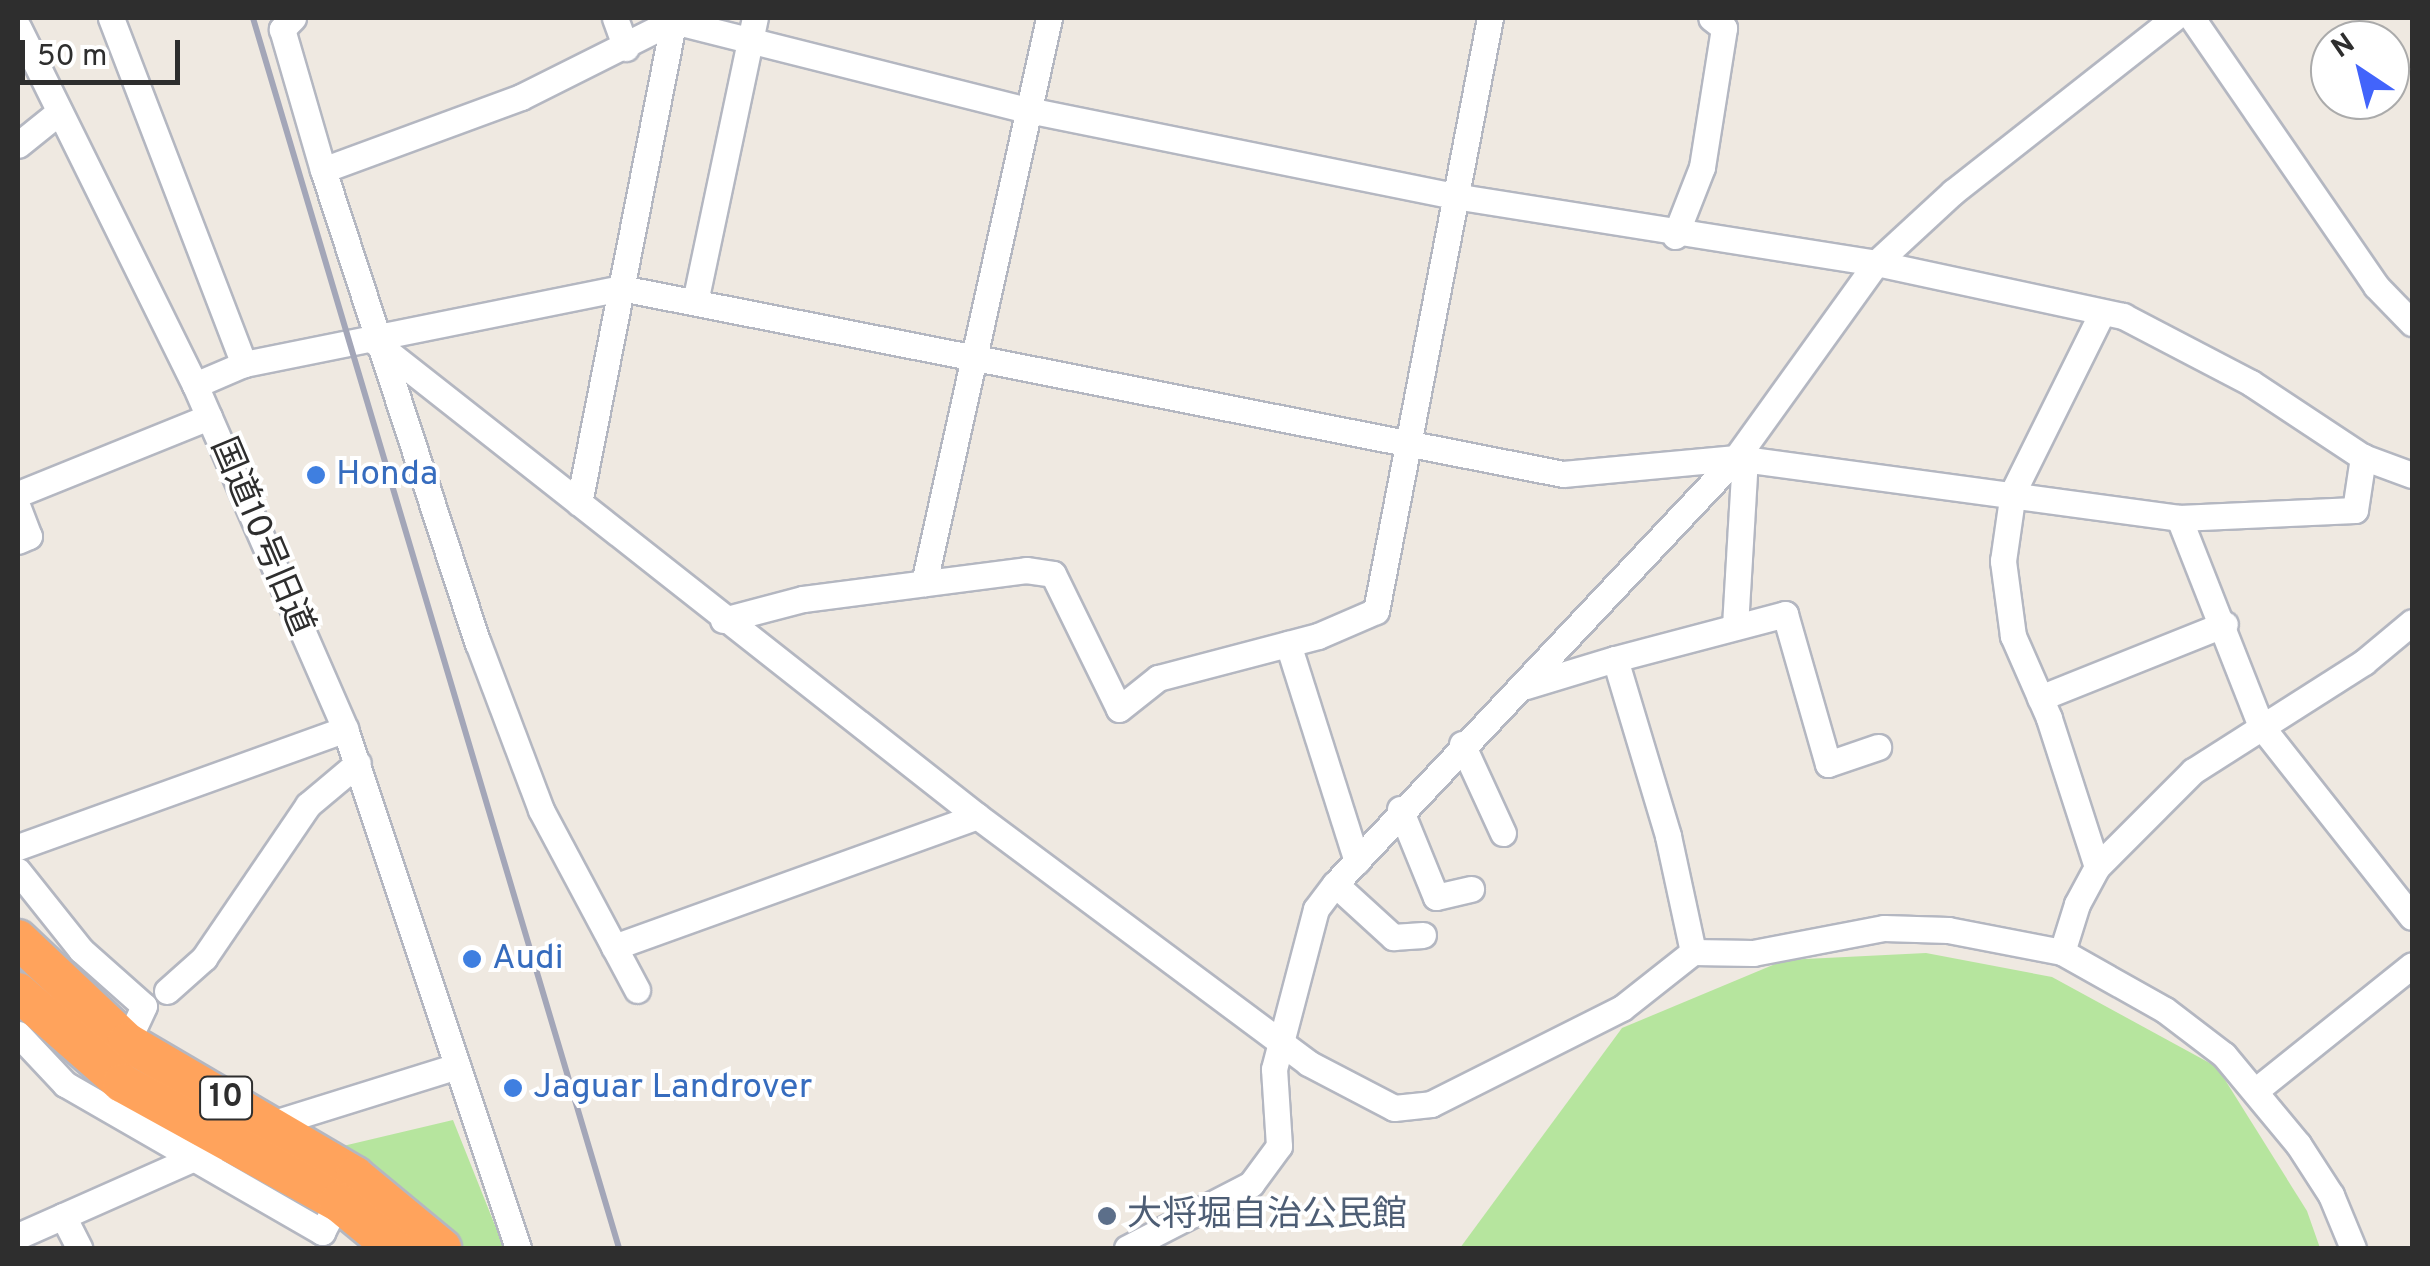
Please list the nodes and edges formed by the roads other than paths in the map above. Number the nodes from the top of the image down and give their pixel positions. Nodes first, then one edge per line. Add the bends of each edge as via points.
1 (111, 18) edge
2 (293, 18) edge
3 (614, 18) edge
4 (1049, 18) edge
5 (1490, 18) edge
6 (1711, 18) edge
7 (2174, 18) edge
8 (2192, 18) edge
9 (673, 19) edge
10 (18, 27) edge
11 (753, 29) edge
12 (626, 48) junction
13 (1028, 110) junction
14 (60, 112) junction
15 (18, 145) edge
16 (323, 170) junction
17 (1454, 196) junction
18 (1675, 236) junction
19 (1876, 263) junction
20 (621, 288) junction
21 (695, 302) junction
22 (2101, 315) junction
23 (2412, 323) edge
24 (375, 342) junction
25 (977, 354) junction
26 (244, 364) junction
27 (195, 385) junction
28 (209, 418) junction
29 (1405, 440) junction
30 (1740, 458) junction
31 (2362, 458) junction
32 (2412, 475) edge
33 (2013, 492) junction
34 (18, 494) edge
35 (579, 503) junction
36 (18, 508) edge
37 (2179, 518) junction
38 (18, 541) edge
39 (924, 583) junction
40 (722, 620) junction
41 (2412, 622) edge
42 (2225, 624) junction
43 (1735, 626) junction
44 (1288, 644) junction
45 (1615, 659) junction
46 (1526, 686) junction
47 (2040, 698) junction
48 (2262, 726) junction
49 (344, 729) junction
50 (1462, 744) junction
51 (1878, 747) dead end
52 (358, 763) junction
53 (1400, 809) junction
54 (977, 816) junction
55 (1503, 833) dead end
56 (18, 846) edge
57 (1357, 861) junction
58 (2098, 867) junction
59 (18, 871) edge
60 (1335, 884) junction
61 (1471, 888) dead end
62 (2412, 917) edge
63 (1423, 934) dead end
64 (18, 939) edge
65 (614, 947) junction
66 (1693, 952) junction
67 (2062, 952) junction
68 (2412, 965) edge
69 (637, 990) dead end
70 (166, 991) dead end
71 (18, 992) edge
72 (18, 1034) edge
73 (127, 1042) junction
74 (1280, 1042) junction
75 (457, 1066) junction
76 (2255, 1091) junction
77 (272, 1124) junction
78 (233, 1141) junction
79 (192, 1159) junction
80 (338, 1202) junction
81 (63, 1216) junction
82 (18, 1236) edge
83 (79, 1248) edge
84 (394, 1248) edge
85 (442, 1248) edge
86 (518, 1248) edge
87 (1128, 1248) edge
88 (2353, 1248) edge

1 - 26 street
2 - 16 street via 282,29
3 - 12 street
4 - 13 street
5 - 17 street
6 - 18 street via 1724,28 1702,167
7 - 19 street via 1952,192
8 - 23 street via 2376,286
9 - 11 street
9 - 12 street
9 - 20 street
10 - 14 street, 国道10号旧道
11 - 13 street
11 - 21 street
12 - 16 street via 521,98
13 - 17 street
13 - 25 street
14 - 15 street
14 - 27 street, 国道10号旧道
16 - 24 street
17 - 18 street
17 - 29 street
18 - 19 street
19 - 22 street
19 - 30 street
20 - 21 street
20 - 24 street
20 - 35 street
21 - 25 street
22 - 31 street via 2123,316 2251,383
22 - 33 street
24 - 26 street
24 - 35 street
24 - 65 street via 542,810
25 - 29 street
25 - 39 street
26 - 27 street
27 - 28 street, 国道10号旧道
28 - 34 street
28 - 49 street, 国道10号旧道
29 - 30 street via 1563,474
29 - 44 street via 1376,611
30 - 33 street
30 - 43 street
30 - 46 street
31 - 32 street
31 - 37 street via 2355,510
33 - 37 street
33 - 47 street via 2003,561 2013,636
35 - 40 street
36 - 38 street via 29,536
37 - 42 street
39 - 40 street via 803,599
39 - 44 street via 1026,570 1053,574 1119,709 1158,678
40 - 54 street
41 - 48 street via 2364,662
42 - 47 street
42 - 48 street
43 - 45 street
43 - 51 street via 1785,614 1828,764
44 - 57 street
45 - 46 street
45 - 66 street via 1668,836
46 - 50 street
47 - 58 street
48 - 58 street via 2193,771
48 - 62 street
49 - 52 street, 国道10号旧道
49 - 56 street
50 - 53 street
50 - 55 street
52 - 70 street via 308,805 204,958
52 - 75 street, 国道10号旧道
53 - 57 street
53 - 61 street via 1436,897
54 - 65 street
54 - 74 street
57 - 60 street
58 - 67 street via 2076,904
59 - 73 street via 82,950 144,1006
60 - 63 street via 1393,937
60 - 74 street via 1316,909
64 - 73 highway, 10
65 - 69 street
66 - 67 street via 1753,953 1884,928 1948,930
66 - 74 street via 1622,1008 1413,1110 1355,1090
67 - 76 street via 2164,1010 2224,1055
68 - 76 street
71 - 78 highway, 10 via 122,1083
72 - 79 street via 66,1084
73 - 77 highway, 10
74 - 87 street via 1274,1070 1279,1146 1266,1169 1251,1184
75 - 77 street
75 - 86 street, 国道10号旧道
76 - 88 street via 2330,1195
77 - 78 street
77 - 85 highway, 10 via 355,1176
78 - 79 street
78 - 80 highway, 10
79 - 80 street via 322,1232
79 - 81 street
80 - 84 highway, 10
81 - 82 street
81 - 83 street

